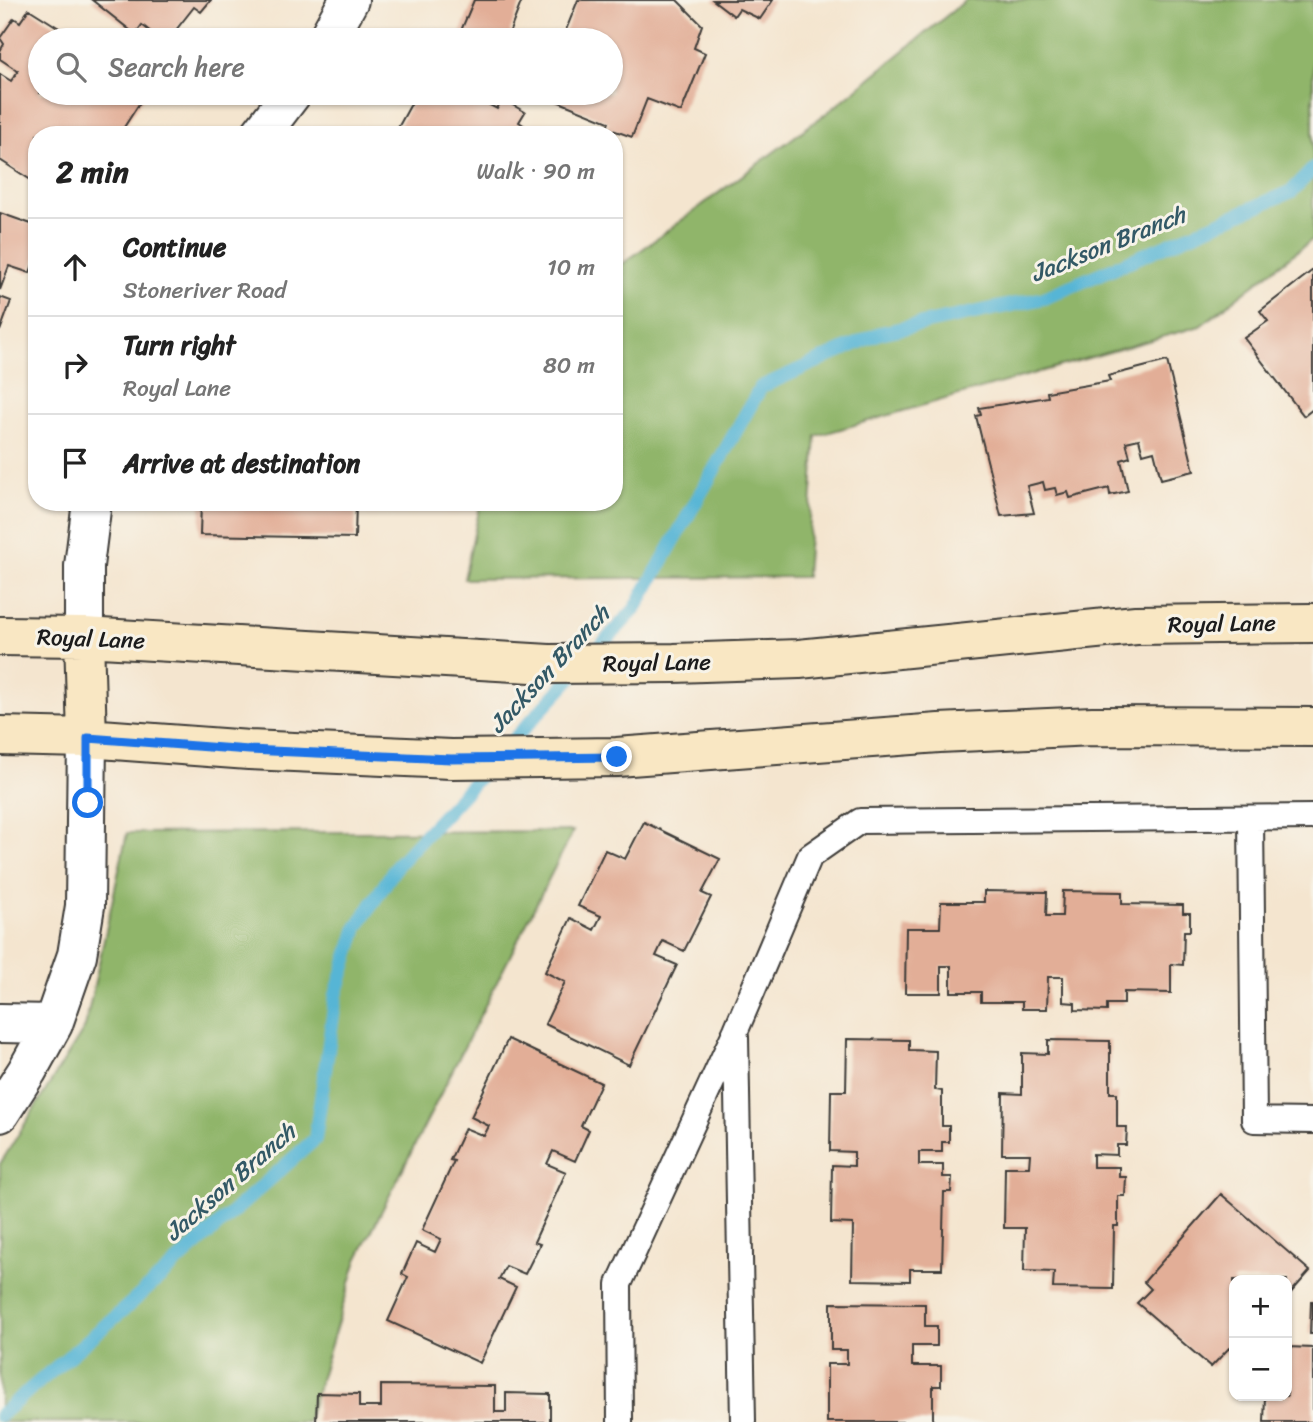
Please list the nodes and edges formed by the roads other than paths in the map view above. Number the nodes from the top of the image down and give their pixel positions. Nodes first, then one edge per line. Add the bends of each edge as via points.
1 (349, 0) edge
2 (334, 28) edge
3 (283, 105) edge
4 (267, 126) edge
5 (91, 511) edge
6 (1313, 623) edge
7 (0, 636) edge
8 (84, 637) junction
9 (1313, 727) edge
10 (0, 736) edge
11 (88, 738) junction
12 (1313, 817) edge
13 (1251, 818) junction
14 (0, 1023) edge
15 (53, 1024) junction
16 (736, 1030) junction
17 (0, 1113) edge
18 (1313, 1121) edge
19 (620, 1422) edge
20 (743, 1422) edge

1 - 2 street
3 - 4 street
5 - 8 street via 84,566
6 - 8 main road, Royal Lane via 1136,625 799,659 674,663 549,664
7 - 8 main road, Royal Lane
8 - 11 main road
9 - 11 main road via 1093,726 617,757 451,759
10 - 11 main road
11 - 15 street via 85,906 77,955
12 - 13 lane
13 - 16 lane via 860,821 810,856
13 - 18 lane via 1254,1120
14 - 15 street
15 - 17 street
16 - 19 lane via 619,1284
16 - 20 lane

